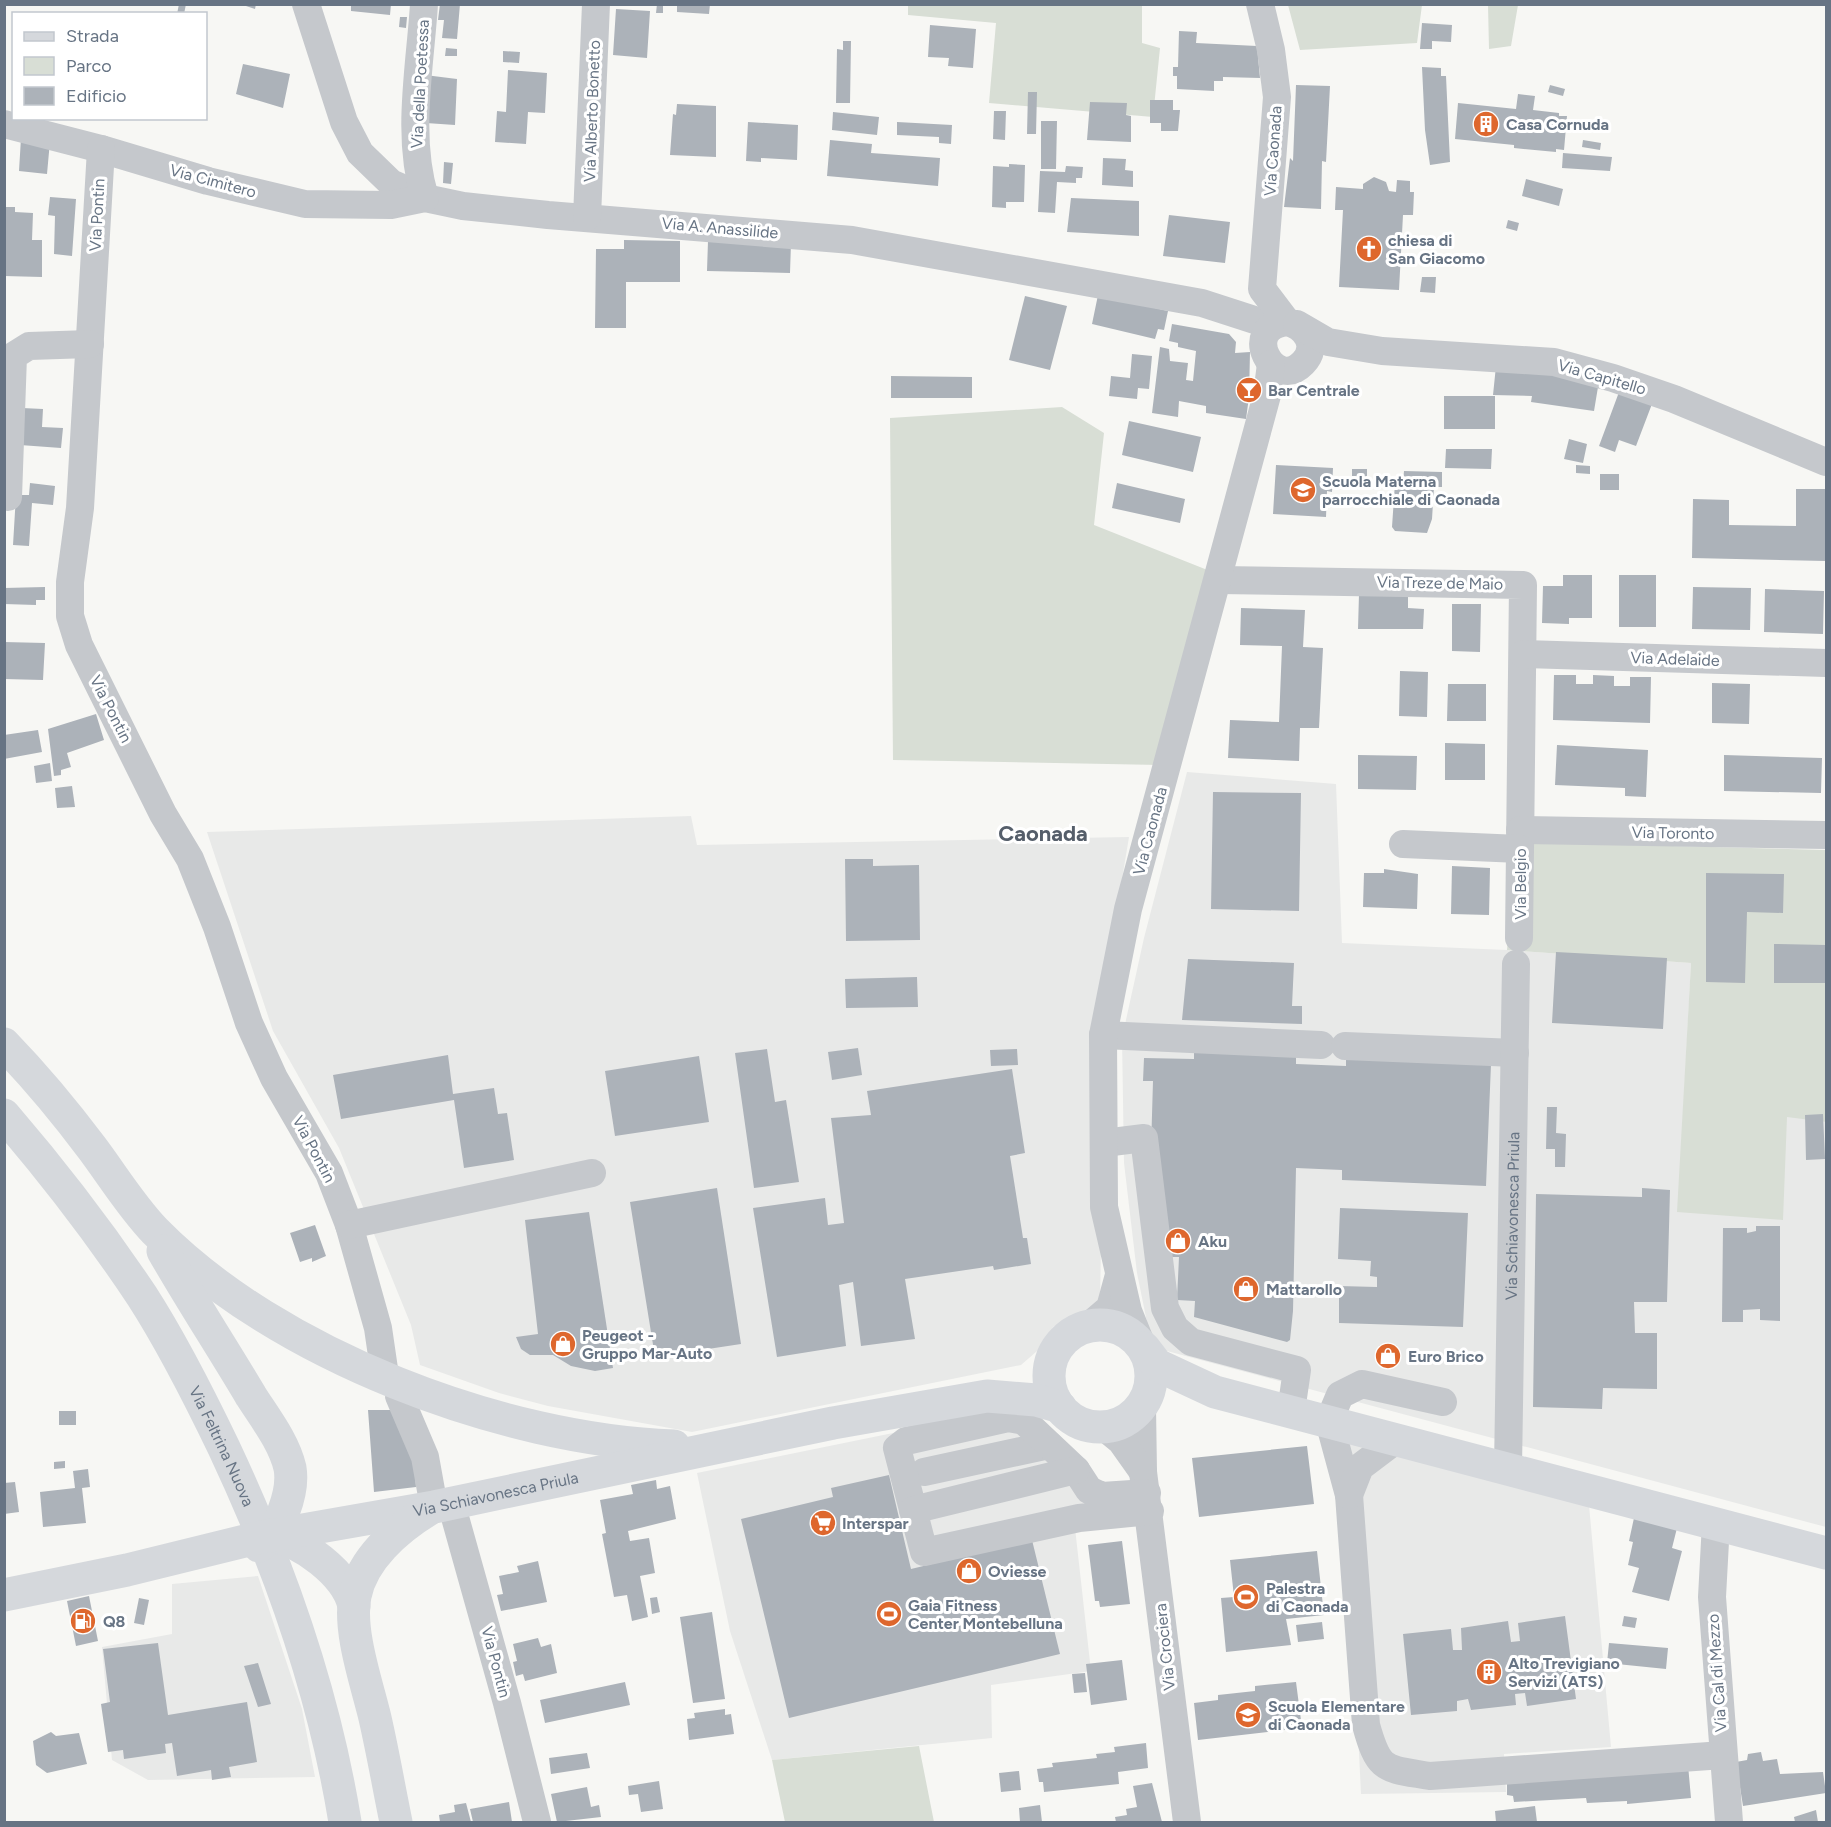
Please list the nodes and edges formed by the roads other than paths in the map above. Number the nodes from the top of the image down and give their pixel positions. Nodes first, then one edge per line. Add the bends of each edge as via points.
1 (306, 4) edge
2 (424, 4) edge
3 (596, 4) edge
4 (1260, 4) edge
5 (4, 124) edge
6 (101, 149) junction
7 (425, 198) junction
8 (587, 217) junction
9 (1274, 319) junction
10 (90, 344) junction
11 (1293, 357) junction
12 (1827, 462) edge
13 (8, 497) dead end
14 (1219, 580) junction
15 (1523, 654) junction
16 (1827, 663) edge
17 (1827, 835) edge
18 (1520, 839) junction
19 (1403, 844) dead end
20 (1518, 951) joint
21 (1103, 1035) junction
22 (4, 1044) edge
23 (1515, 1053) junction
24 (4, 1115) edge
25 (1104, 1143) junction
26 (592, 1173) dead end
27 (146, 1221) junction
28 (349, 1225) junction
29 (1119, 1275) junction
30 (1089, 1326) junction
31 (1143, 1347) junction
32 (1052, 1358) junction
33 (393, 1379) junction
34 (1215, 1392) junction
35 (987, 1396) junction
36 (1443, 1401) dead end
37 (1144, 1402) junction
38 (1060, 1407) junction
39 (1292, 1411) junction
40 (1329, 1421) junction
41 (1104, 1427) junction
42 (1397, 1439) junction
43 (727, 1445) junction
44 (1049, 1445) junction
45 (1508, 1468) junction
46 (924, 1472) dead end
47 (1083, 1480) junction
48 (1147, 1492) junction
49 (1349, 1494) junction
50 (442, 1505) junction
51 (913, 1510) junction
52 (1079, 1518) junction
53 (1716, 1523) junction
54 (270, 1535) junction
55 (301, 1547) junction
56 (1827, 1553) edge
57 (136, 1569) junction
58 (4, 1595) edge
59 (354, 1606) junction
60 (1723, 1755) junction
61 (345, 1822) edge
62 (396, 1822) edge
63 (537, 1822) edge
64 (1187, 1822) edge
65 (1729, 1822) edge

1 - 7 street, Via A. Anassilide via 344,122 360,153 391,183
2 - 7 street, Via della Poetessa via 415,130 416,159
3 - 8 street, Via Alberto Bonetto
4 - 9 street, Via Caonada via 1277,97 1262,289
5 - 6 street, Via Cimitero
6 - 7 street, Via Cimitero via 208,181 305,204 391,205
6 - 10 street, Via Pontin
7 - 8 street, Via A. Anassilide via 463,206
8 - 9 street, Via A. Anassilide via 852,240
9 - 11 street via 1259,334
9 - 11 street, Via Caonada via 1306,332 1311,344
10 - 13 street via 29,346 13,356
10 - 28 street, Via Pontin via 70,616 163,814 190,859 253,1032 274,1078 329,1173
11 - 12 street, Via Capitello via 1382,351 1554,362 1674,399
11 - 14 street, Via Caonada via 1267,395
14 - 15 street, Via Treze de Maio via 1523,585
14 - 21 street, Via Caonada via 1128,909
15 - 16 street, Via Adelaide
15 - 18 street, Via Treze de Maio
17 - 18 street, Via Toronto
18 - 19 street, Via Toronto
18 - 20 street, Via Belgio
20 - 23 street, Via Schiavonesca Priula
21 - 23 street
21 - 25 street, Via Caonada
22 - 27 main road via 48,1091
23 - 45 street, Via Schiavonesca Priula
24 - 61 main road, Via Feltrina Nuova via 66,1189 142,1297 184,1368 244,1491 286,1594 325,1723
25 - 29 street, Via Caonada via 1104,1208
25 - 39 street via 1144,1138 1165,1308 1175,1328 1191,1342 1297,1370
26 - 28 street
27 - 33 main road via 188,1261 244,1301 322,1348
27 - 54 main road via 270,1425 286,1458 290,1486 283,1512
28 - 33 street, Via Pontin
29 - 30 street, Via Caonada via 1110,1308
29 - 31 street, Via Caonada
30 - 31 main road via 1118,1328
30 - 32 main road via 1064,1340
31 - 34 main road via 1157,1365
31 - 37 main road via 1152,1378
32 - 35 main road, Via Schiavonesca Priula
32 - 38 main road via 1051,1389
33 - 43 main road via 439,1399 501,1418 573,1434 654,1444
33 - 50 street, Via Pontin
34 - 37 main road
34 - 39 main road
35 - 38 main road, Via Schiavonesca Priula via 1036,1400
35 - 43 main road, Via Schiavonesca Priula
36 - 40 street via 1362,1384 1340,1395
37 - 41 main road via 1119,1423
37 - 48 street, Via Crociera
38 - 41 main road via 1082,1424
39 - 40 main road
40 - 42 main road
40 - 49 street
41 - 48 street via 1120,1441
42 - 45 main road
42 - 49 street via 1360,1467
43 - 50 main road, Via Schiavonesca Priula
44 - 46 street
44 - 47 street
44 - 51 street via 1024,1421 1008,1418 906,1441 897,1448
45 - 53 main road
47 - 48 street via 1102,1496
47 - 51 street
47 - 52 street
48 - 52 street
48 - 64 street, Via Crociera
49 - 60 street via 1366,1725 1375,1755 1389,1769 1430,1776
50 - 54 main road, Via Schiavonesca Priula
50 - 55 main road
50 - 59 main road via 404,1527 383,1546 361,1580
50 - 63 street, Via Pontin via 507,1703
51 - 52 street via 924,1552
53 - 56 main road
53 - 60 street, Via Cal di Mezzo via 1712,1597
54 - 55 main road
54 - 57 main road via 253,1548
55 - 57 main road via 219,1564
55 - 59 main road via 344,1585
57 - 58 main road
59 - 62 main road via 359,1651
60 - 65 street, Via Cal di Mezzo

